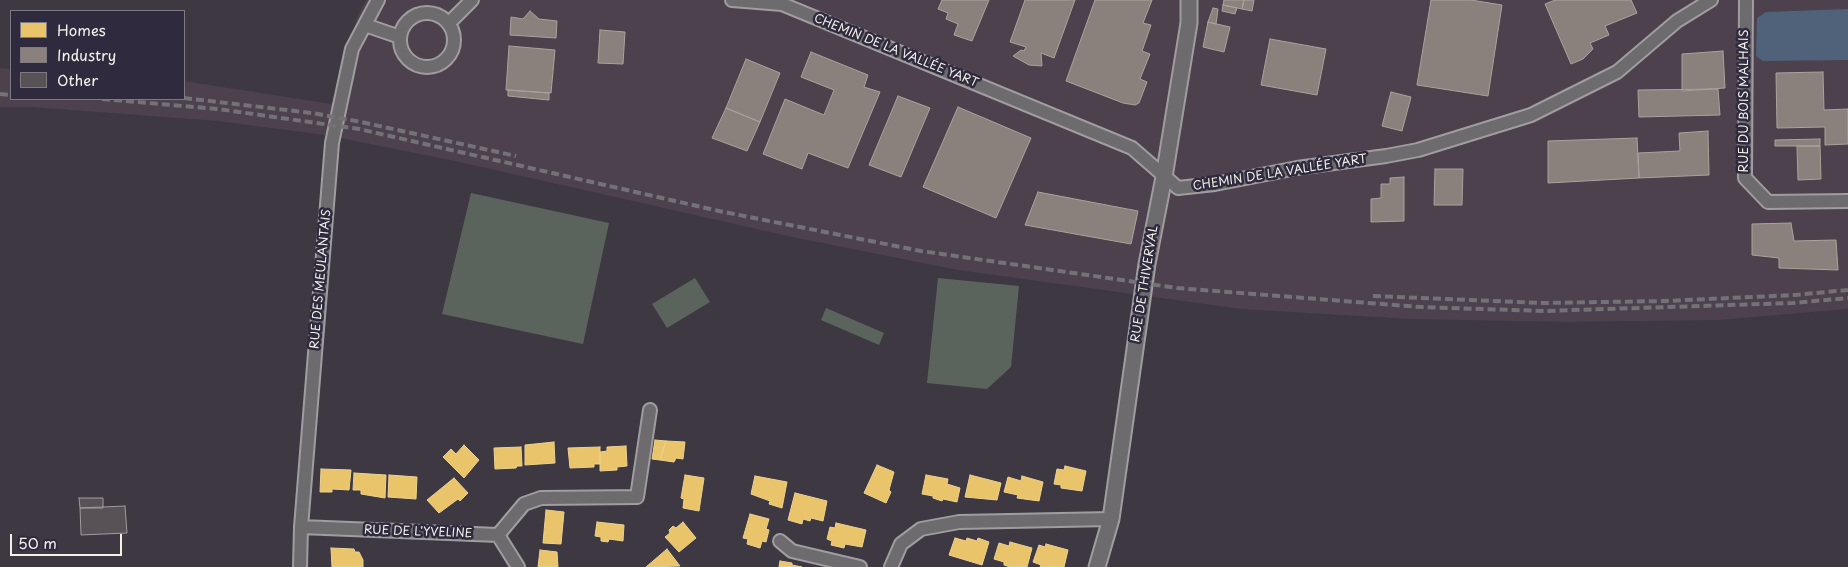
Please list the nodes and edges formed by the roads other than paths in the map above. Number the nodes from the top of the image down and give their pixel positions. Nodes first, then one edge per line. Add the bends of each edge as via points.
1 (378, 0) edge
2 (472, 0) edge
3 (732, 0) edge
4 (1189, 0) edge
5 (1711, 0) edge
6 (1746, 0) edge
7 (449, 23) junction
8 (365, 25) junction
9 (400, 37) junction
10 (1164, 177) junction
11 (1848, 202) edge
12 (650, 410) dead end
13 (1111, 519) junction
14 (301, 526) junction
15 (498, 535) junction
16 (780, 541) dead end
17 (300, 567) edge
18 (518, 567) edge
19 (860, 567) edge
20 (891, 567) edge
21 (1097, 567) edge

1 - 8 street, RUE DES MEULANTAIS
2 - 7 street
3 - 10 street, CHEMIN DE LA VALLÉE YART via 782,4 1132,148
4 - 10 street, RUE DE THIVERVAL via 1189,23
5 - 10 street, CHEMIN DE LA VALLÉE YART via 1677,21 1617,72 1531,115 1491,128 1386,156 1297,168 1216,184 1178,188
6 - 11 street, RUE DU BOIS MALHAIS via 1745,178 1768,202
7 - 9 street via 442,17 424,13 408,21
7 - 9 street via 455,39 454,48 450,56 435,67 426,68 410,61 400,46
8 - 9 street
8 - 14 street, RUE DES MEULANTAIS via 352,49 332,144
10 - 13 street, RUE DE THIVERVAL via 1147,264
12 - 15 street via 637,497 541,498 524,504
13 - 20 street via 959,522 921,529 900,544
13 - 21 street, RUE DE THIVERVAL
14 - 15 street, RUE DE L'YVELINE
14 - 17 street, RUE DES MEULANTAIS
15 - 18 street
16 - 19 street via 792,551

